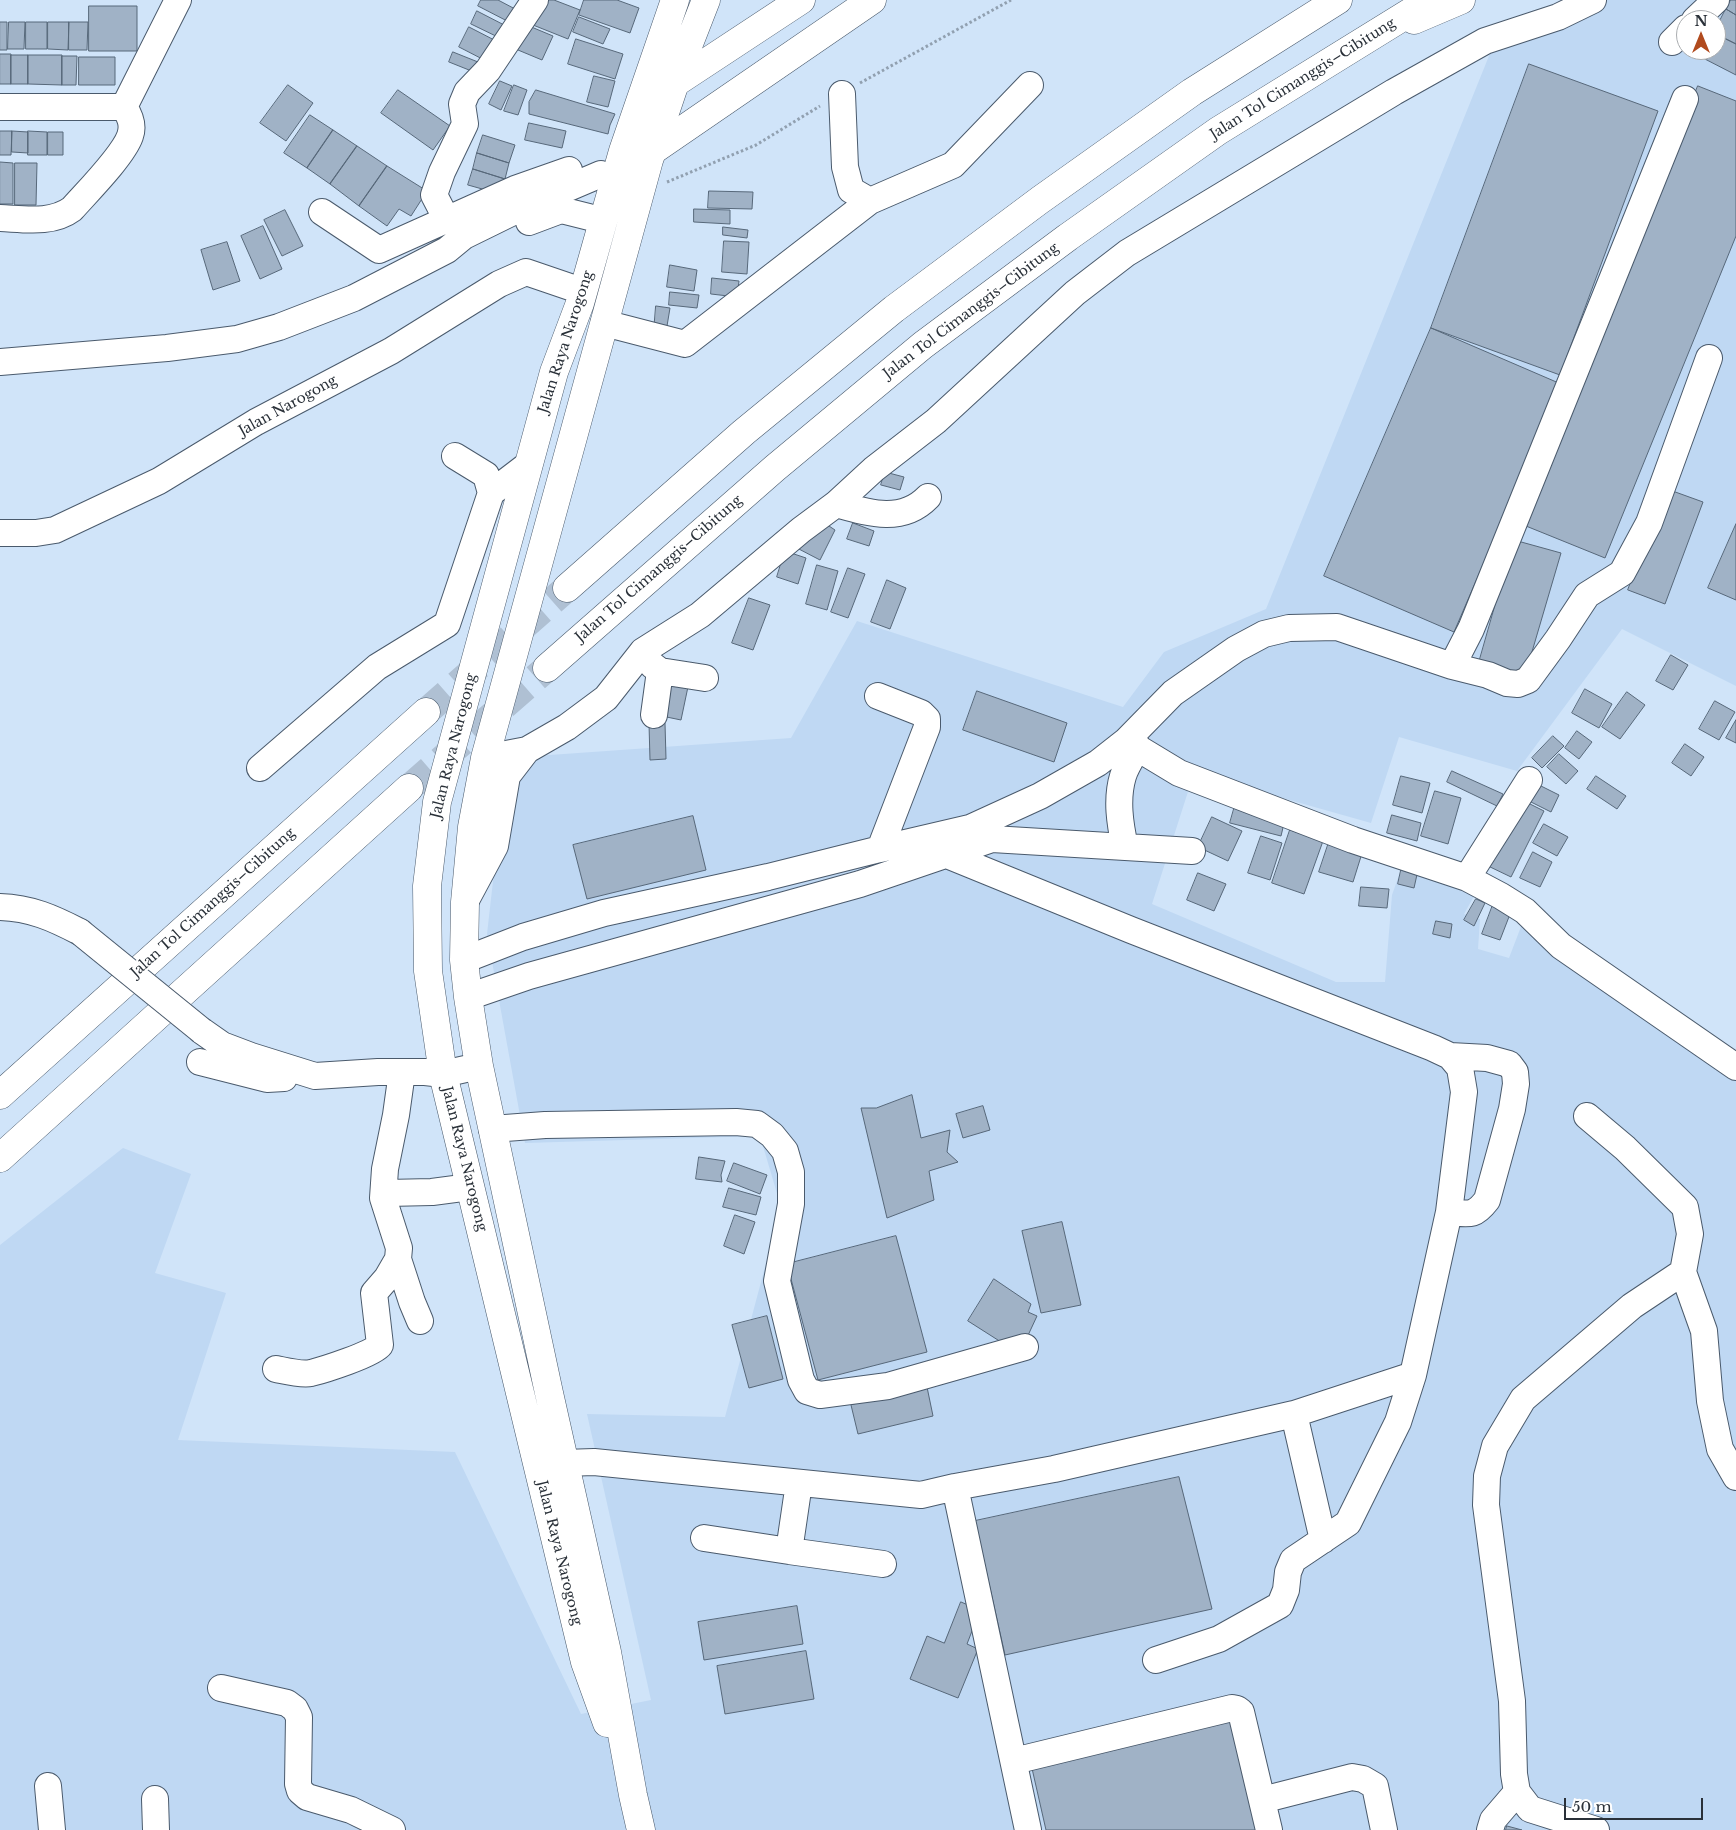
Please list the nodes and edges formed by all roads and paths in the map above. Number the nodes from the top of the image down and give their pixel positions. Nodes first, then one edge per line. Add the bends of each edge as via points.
1 (178, 0) edge
2 (535, 0) edge
3 (659, 0) edge
4 (675, 0) edge
5 (706, 0) edge
6 (801, 0) edge
7 (872, 0) edge
8 (1011, 0) edge
9 (1338, 0) edge
10 (1430, 0) edge
11 (1461, 0) edge
12 (1593, 0) edge
13 (1716, 0) edge
14 (1706, 10) edge
15 (1356, 44) junction
16 (649, 74) junction
17 (675, 83) junction
18 (1030, 85) dead end
19 (842, 94) junction
20 (1685, 99) dead end
21 (0, 107) edge
22 (124, 108) junction
23 (652, 151) junction
24 (611, 158) junction
25 (640, 193) junction
26 (870, 202) junction
27 (322, 212) dead end
28 (589, 217) junction
29 (0, 218) edge
30 (448, 220) junction
31 (447, 250) junction
32 (570, 287) junction
33 (604, 323) junction
34 (1709, 358) dead end
35 (0, 362) edge
36 (554, 372) junction
37 (456, 456) dead end
38 (529, 464) junction
39 (491, 493) junction
40 (928, 497) dead end
41 (836, 504) junction
42 (0, 533) edge
43 (567, 588) tunnel mouth
44 (643, 651) junction
45 (1452, 666) junction
46 (547, 668) tunnel mouth
47 (660, 671) junction
48 (705, 678) dead end
49 (878, 696) dead end
50 (426, 712) tunnel mouth
51 (654, 715) dead end
52 (1132, 744) junction
53 (527, 750) junction
54 (485, 758) junction
55 (260, 768) dead end
56 (1529, 780) dead end
57 (410, 788) tunnel mouth
58 (1125, 847) junction
59 (880, 849) junction
60 (1192, 851) dead end
61 (947, 855) junction
62 (1467, 878) junction
63 (465, 902) junction
64 (0, 908) edge
65 (464, 960) junction
66 (468, 996) junction
67 (1450, 1056) junction
68 (200, 1062) dead end
69 (479, 1066) junction
70 (1736, 1067) edge
71 (402, 1072) junction
72 (443, 1074) junction
73 (316, 1076) junction
74 (0, 1095) edge
75 (1587, 1116) dead end
76 (492, 1129) junction
77 (0, 1158) edge
78 (470, 1187) junction
79 (385, 1195) junction
80 (1449, 1212) junction
81 (398, 1259) junction
82 (1683, 1272) junction
83 (420, 1321) dead end
84 (1025, 1346) dead end
85 (276, 1370) dead end
86 (1413, 1375) junction
87 (1294, 1414) junction
88 (564, 1462) junction
89 (1736, 1477) edge
90 (799, 1483) junction
91 (955, 1487) junction
92 (704, 1538) dead end
93 (1323, 1540) junction
94 (789, 1551) junction
95 (883, 1564) dead end
96 (1156, 1660) dead end
97 (220, 1688) dead end
98 (1014, 1761) junction
99 (48, 1786) dead end
100 (1517, 1792) junction
101 (633, 1795) junction
102 (155, 1799) dead end
103 (1262, 1800) junction
104 (52, 1830) edge
105 (156, 1830) edge
106 (392, 1830) edge
107 (641, 1830) edge
108 (1028, 1830) edge
109 (1269, 1830) edge
110 (1384, 1830) edge
111 (1490, 1830) edge
112 (1596, 1830) edge

1 - 22 street
2 - 30 street via 488,70 467,92 462,104 465,124 434,195
3 - 24 main road via 640,53
4 - 16 main road, Jalan Raya Narogong
5 - 17 main road, Jalan Raya Narogong
6 - 17 main road
7 - 23 main road
8 - 19 path
9 - 43 main road via 1192,92 894,309 744,432
10 - 15 main road, Jalan Tol Cimanggis–Cibitung
11 - 15 main road
12 - 41 street via 1558,17 1486,41 1394,92 1126,253 1075,293 936,421 874,469
13 - 14 street
15 - 46 main road, Jalan Tol Cimanggis–Cibitung via 1218,131 1068,237 924,345 775,468
16 - 17 main road
16 - 24 main road, Jalan Raya Narogong
17 - 23 main road, Jalan Raya Narogong
18 - 26 street via 952,165
19 - 25 path via 756,144
19 - 26 street via 845,168 852,190
20 - 45 street via 1471,629
21 - 22 street
22 - 29 street via 131,118 131,135 124,148 72,209 55,219
23 - 24 main road
23 - 25 main road, Jalan Raya Narogong
24 - 28 main road
24 - 30 street via 515,189
24 - 31 street via 526,206 464,236
24 - 36 main road, Jalan Raya Narogong via 580,303
25 - 33 main road, Jalan Raya Narogong
26 - 33 street via 684,344
27 - 30 street via 379,250
28 - 31 street via 561,210 470,248
28 - 32 main road
31 - 35 street via 354,298 279,327 237,339
32 - 36 main road
32 - 42 street, Jalan Narogong via 526,272 499,284 391,350 256,422 159,481 55,530
33 - 54 main road, Jalan Raya Narogong
34 - 45 street via 1649,523 1622,573 1588,595 1528,680 1518,684 1507,683
36 - 38 main road, Jalan Raya Narogong
37 - 39 street via 486,474
38 - 39 street
38 - 72 main road, Jalan Raya Narogong via 437,802 427,886 428,971
39 - 55 street via 447,624 377,666
40 - 41 street via 918,507 889,515
41 - 44 street via 700,615
44 - 47 street
44 - 53 street via 606,698 567,727
45 - 52 street via 1337,627 1290,628 1264,634 1236,649 1173,693
47 - 48 street
47 - 51 street
49 - 59 street via 921,713 927,719
50 - 74 main road, Jalan Tol Cimanggis–Cibitung
52 - 58 street via 1119,796
52 - 59 street via 1040,796 970,828
52 - 62 street via 1179,773 1353,840
53 - 54 street
53 - 63 street via 507,776 495,846
54 - 63 main road, Jalan Raya Narogong via 472,827
56 - 62 street
57 - 77 main road
58 - 60 street
58 - 61 street via 992,839
59 - 65 street via 768,878 604,913
61 - 66 street via 860,884
61 - 67 street
62 - 70 street via 1525,912 1560,946
63 - 65 main road, Jalan Raya Narogong
64 - 73 street, bridge via 50,916 80,932 222,1045
65 - 66 main road, Jalan Raya Narogong
66 - 69 main road, Jalan Raya Narogong
67 - 80 street via 1460,1068 1464,1092
67 - 80 street via 1487,1058 1509,1064 1515,1072 1516,1084 1487,1200 1471,1214
68 - 73 street via 267,1079
69 - 72 street
69 - 76 main road, Jalan Raya Narogong
71 - 72 street
71 - 73 street
71 - 79 street via 385,1169
72 - 78 main road, Jalan Raya Narogong
75 - 82 street via 1685,1207 1690,1234
76 - 84 street via 736,1122 757,1124 772,1135 785,1152 790,1172 791,1204 777,1281 801,1380 807,1391 820,1395 888,1386
76 - 88 main road, Jalan Raya Narogong
78 - 79 street
78 - 101 main road, Jalan Raya Narogong via 585,1662
79 - 81 street via 399,1248
80 - 86 street
81 - 83 street
81 - 85 street via 374,1293 380,1345 377,1349 309,1374
82 - 89 street via 1704,1331 1710,1401 1720,1449
82 - 100 street via 1632,1306 1522,1399 1495,1446 1487,1476 1486,1505 1512,1701
86 - 87 street
86 - 93 street via 1398,1422 1348,1523
87 - 91 street via 1054,1469
87 - 93 street
88 - 90 street via 594,1462
88 - 101 main road, Jalan Raya Narogong via 607,1652
90 - 91 street via 921,1495
90 - 94 street
91 - 98 street
92 - 94 street
93 - 96 street via 1293,1560 1280,1605 1219,1639
94 - 95 street
97 - 106 street via 287,1704 295,1709 299,1717 300,1791 307,1797 351,1810
98 - 103 street via 1232,1708 1241,1712
98 - 108 street
99 - 104 street
100 - 111 street via 1493,1820
100 - 112 street via 1530,1809
101 - 107 main road, Jalan Raya Narogong
102 - 105 street
103 - 109 street
103 - 110 street via 1352,1777 1363,1779 1375,1786

